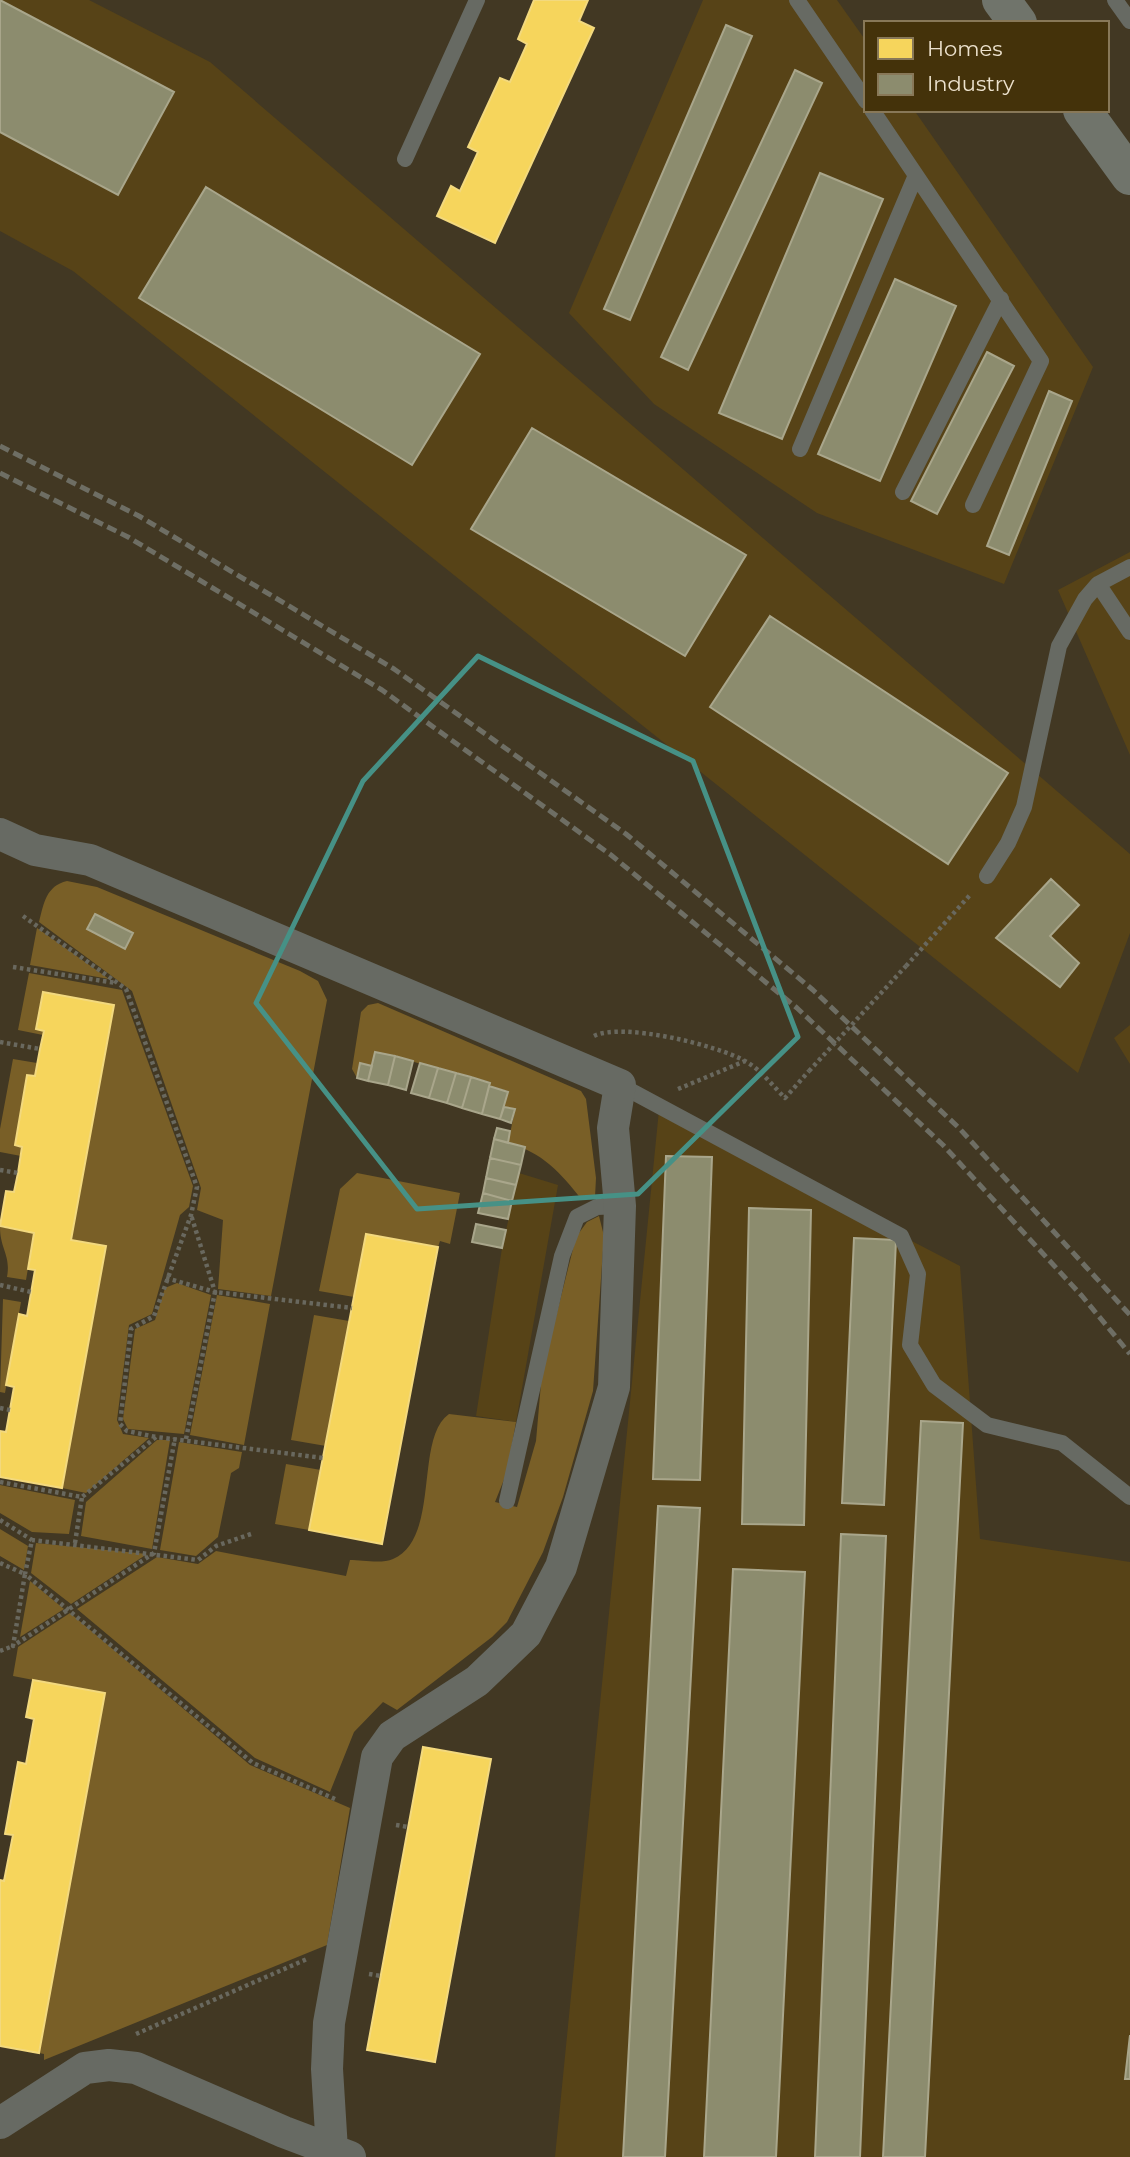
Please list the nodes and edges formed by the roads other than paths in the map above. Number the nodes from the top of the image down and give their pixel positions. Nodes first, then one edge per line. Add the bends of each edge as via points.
1 (477, 0) edge
2 (797, 0) edge
3 (1001, 0) edge
4 (1115, 0) edge
5 (1017, 21) edge
6 (1130, 21) edge
7 (864, 98) edge
8 (873, 112) edge
9 (1083, 112) edge
10 (405, 159) dead end
11 (916, 175) junction
12 (1130, 176) edge
13 (1001, 299) junction
14 (800, 449) dead end
15 (903, 492) dead end
16 (973, 505) dead end
17 (1130, 567) edge
18 (1098, 584) junction
19 (1130, 632) edge
20 (0, 834) edge
21 (987, 876) road end
22 (620, 1085) junction
23 (620, 1206) junction
24 (1130, 1497) edge
25 (507, 1501) dead end
26 (0, 2123) edge
27 (342, 2153) edge

1 - 10 lane
2 - 7 lane
3 - 5 main road
4 - 6 lane
8 - 11 lane
9 - 12 main road
11 - 13 lane
11 - 14 lane
13 - 15 lane
13 - 16 lane via 1041,361
17 - 18 lane
18 - 19 lane
18 - 21 lane via 1059,646 1024,807
20 - 22 street via 35,850 90,860
22 - 23 street via 613,1129
22 - 24 lane via 901,1236 918,1274 911,1345 934,1385 987,1425 1062,1443
23 - 25 lane via 597,1207 577,1217 562,1256
23 - 27 street via 614,1387 561,1567 526,1634 477,1681 393,1736 377,1757 329,2023 327,2069
26 - 27 street via 85,2068 136,2068 284,2133

